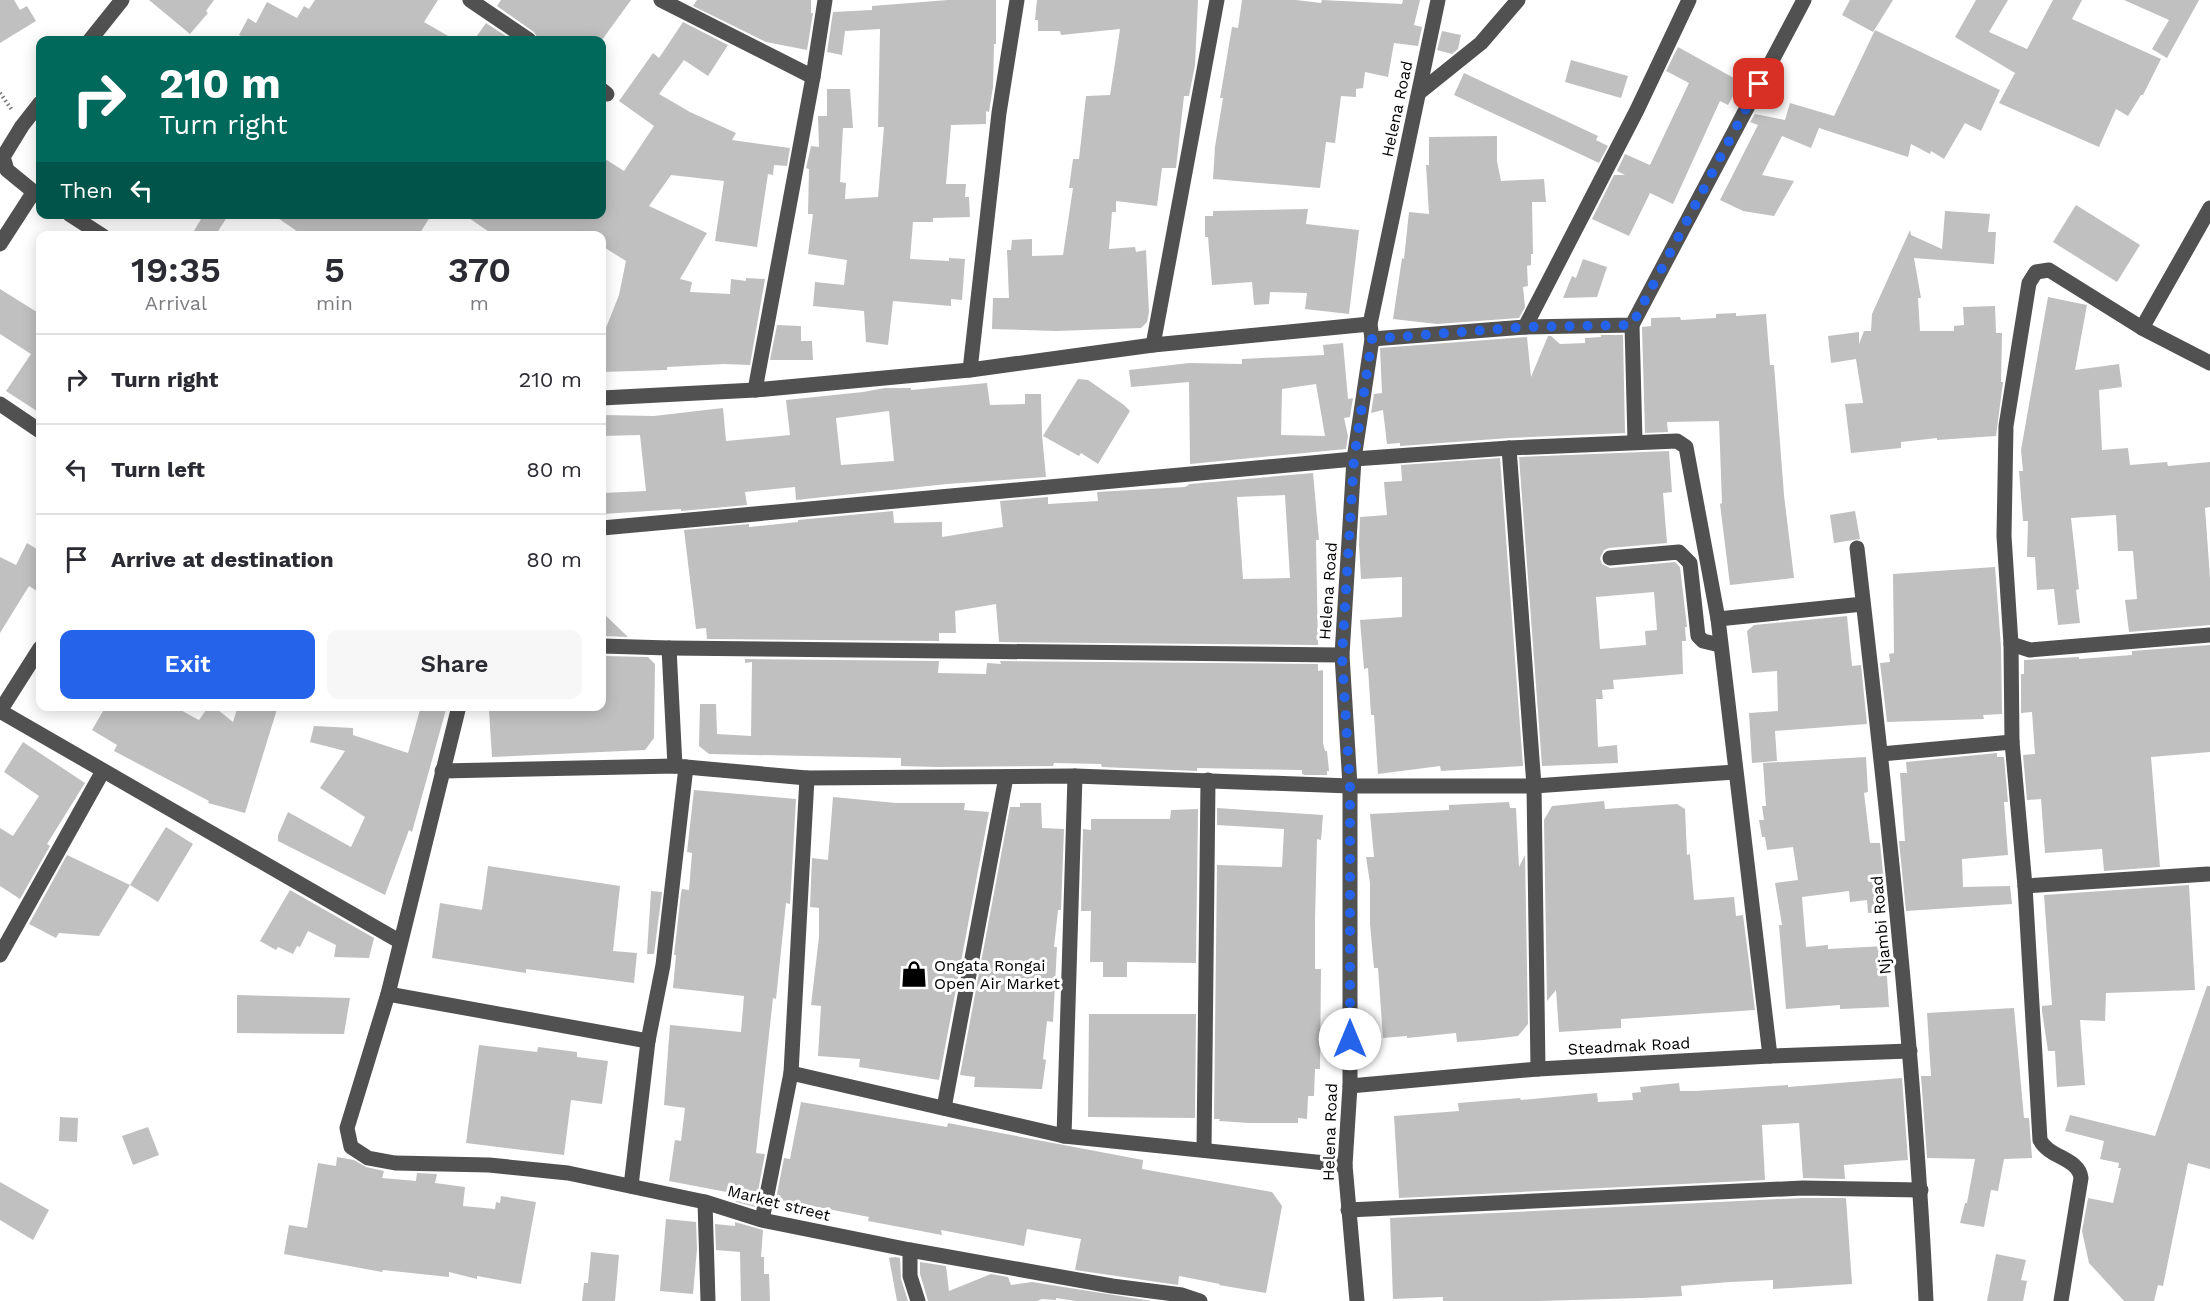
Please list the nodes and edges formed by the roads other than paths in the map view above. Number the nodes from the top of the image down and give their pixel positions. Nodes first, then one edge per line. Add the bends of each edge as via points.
1 (122, 0) edge
2 (470, 0) edge
3 (661, 0) edge
4 (825, 0) edge
5 (1017, 0) edge
6 (1216, 0) edge
7 (1438, 0) edge
8 (1518, 0) edge
9 (1689, 0) edge
10 (1804, 0) edge
11 (93, 36) edge
12 (523, 36) edge
13 (813, 77) junction
14 (1420, 92) junction
15 (36, 108) edge
16 (36, 194) edge
17 (36, 196) edge
18 (2210, 208) edge
19 (77, 219) edge
20 (95, 231) edge
21 (0, 244) edge
22 (1632, 325) junction
23 (1525, 327) junction
24 (2142, 328) junction
25 (1371, 332) junction
26 (1153, 345) junction
27 (2210, 363) edge
28 (970, 370) junction
29 (754, 390) junction
30 (606, 398) edge
31 (0, 404) edge
32 (36, 428) edge
33 (1635, 441) junction
34 (1509, 448) junction
35 (1354, 459) junction
36 (606, 528) edge
37 (1857, 548) dead end
38 (1610, 558) dead end
39 (1863, 604) junction
40 (1718, 619) junction
41 (2210, 635) edge
42 (2011, 644) junction
43 (1720, 645) junction
44 (606, 646) edge
45 (669, 648) junction
46 (36, 654) edge
47 (1342, 656) junction
48 (0, 711) edge
49 (458, 711) edge
50 (2012, 742) junction
51 (1881, 754) junction
52 (681, 767) junction
53 (103, 771) junction
54 (442, 771) junction
55 (1735, 772) junction
56 (1075, 776) junction
57 (1006, 777) junction
58 (807, 778) junction
59 (1208, 780) junction
60 (1350, 786) junction
61 (1534, 786) junction
62 (2208, 874) dead end
63 (2025, 886) junction
64 (399, 941) junction
65 (0, 955) edge
66 (388, 994) junction
67 (648, 1041) junction
68 (1910, 1051) junction
69 (1770, 1056) junction
70 (1538, 1069) junction
71 (791, 1073) junction
72 (1350, 1086) junction
73 (944, 1108) junction
74 (1064, 1136) junction
75 (1204, 1150) junction
76 (1345, 1165) junction
77 (631, 1186) junction
78 (1921, 1190) junction
79 (705, 1202) junction
80 (1348, 1210) junction
81 (762, 1220) junction
82 (910, 1250) junction
83 (708, 1301) edge
84 (918, 1301) edge
85 (1200, 1301) edge
86 (1357, 1301) edge
87 (1926, 1301) edge
88 (2061, 1301) edge

1 - 11 street
2 - 12 street
3 - 13 street
4 - 13 street
5 - 28 street via 999,113
6 - 26 street
7 - 14 street, Helena Road
8 - 14 street via 1481,43
9 - 23 street
10 - 22 street
13 - 29 street
14 - 25 street, Helena Road
15 - 16 street via 3,158 7,170
17 - 21 street
18 - 24 street
19 - 20 street
22 - 23 street
22 - 33 street
23 - 25 street
24 - 27 street
24 - 42 street via 2049,270 2036,273 2030,283 2006,426 2004,536
25 - 26 street
25 - 35 street, Helena Road
26 - 28 street
28 - 29 street
29 - 30 street
31 - 32 street
33 - 34 street
33 - 40 street via 1677,441 1686,447
34 - 35 street
34 - 61 street
35 - 36 street
35 - 47 street, Helena Road
37 - 39 street, Njambi Road
38 - 43 street via 1679,552 1690,562 1698,636
39 - 40 street
39 - 51 street, Njambi Road
40 - 43 street
41 - 42 street via 2030,650
42 - 50 street
43 - 55 street
44 - 45 street
45 - 47 street
45 - 52 street
46 - 48 street
47 - 60 street, Helena Road
48 - 53 street
49 - 54 street
50 - 51 street
50 - 63 street
51 - 68 street, Njambi Road
52 - 54 street
52 - 58 street
52 - 67 street via 663,965
53 - 64 street
53 - 65 street
54 - 64 street
55 - 61 street
55 - 69 street
56 - 57 street
56 - 59 street
56 - 74 street
57 - 58 street
57 - 73 street
58 - 71 street
59 - 60 street
59 - 75 street
60 - 61 street
60 - 72 street, Helena Road
61 - 70 street
62 - 63 street
63 - 88 street via 2040,1140 2050,1153 2075,1166 2081,1178
64 - 66 street
66 - 67 street
66 - 77 street, Market street via 346,1128 351,1147 368,1158 395,1163 568,1173
67 - 77 street
68 - 69 street, Steadmak Road
68 - 78 street, Njambi Road
69 - 70 street, Steadmak Road
70 - 72 street, Steadmak Road
71 - 73 street
71 - 81 street
72 - 76 street, Helena Road
73 - 74 street
74 - 75 street
75 - 76 street
76 - 80 street, Helena Road
77 - 79 street, Market street
78 - 80 street via 1803,1188
78 - 87 street, Njambi Road
79 - 81 street, Market street
79 - 83 street
80 - 86 street, Helena Road
81 - 82 street, Market street
82 - 84 street via 910,1276
82 - 85 street, Market street

